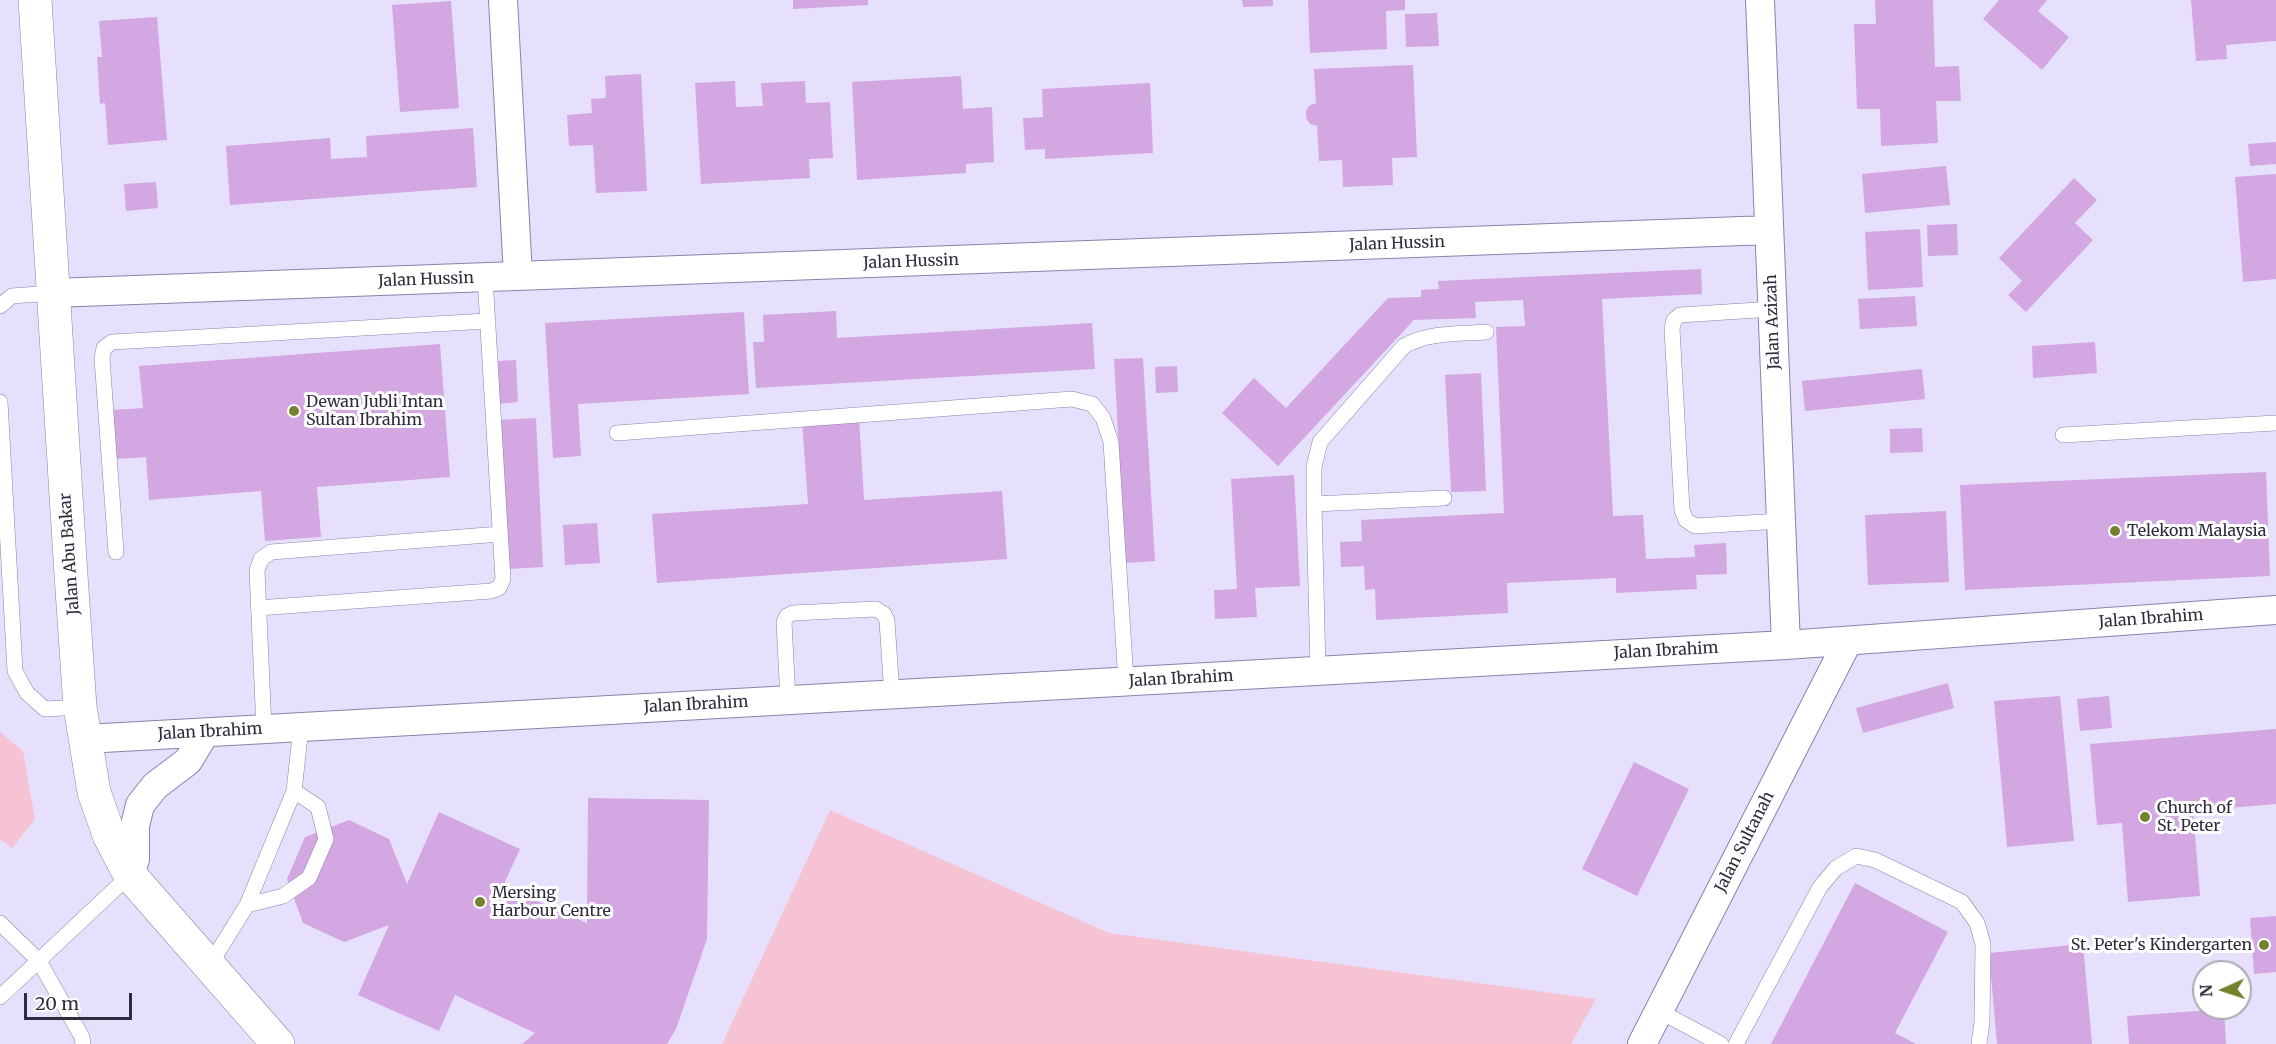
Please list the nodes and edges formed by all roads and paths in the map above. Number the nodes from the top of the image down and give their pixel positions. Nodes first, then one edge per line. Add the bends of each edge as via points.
1 (35, 0) edge
2 (503, 0) edge
3 (1760, 0) edge
4 (1769, 230) junction
5 (518, 276) junction
6 (486, 277) junction
7 (53, 293) junction
8 (0, 306) edge
9 (1773, 309) junction
10 (488, 321) junction
11 (1486, 332) dead end
12 (0, 402) edge
13 (2276, 423) edge
14 (617, 433) dead end
15 (2063, 435) dead end
16 (1444, 498) dead end
17 (1314, 504) junction
18 (1782, 520) junction
19 (500, 534) junction
20 (116, 552) dead end
21 (258, 608) junction
22 (2276, 610) edge
23 (1848, 641) junction
24 (1786, 645) junction
25 (1318, 671) junction
26 (1126, 682) junction
27 (892, 694) junction
28 (788, 700) junction
29 (80, 707) junction
30 (301, 727) junction
31 (264, 729) junction
32 (206, 733) junction
33 (85, 739) junction
34 (294, 790) junction
35 (130, 875) junction
36 (247, 905) junction
37 (0, 923) edge
38 (39, 961) junction
39 (209, 966) junction
40 (0, 997) edge
41 (1659, 1011) junction
42 (83, 1044) edge
43 (278, 1044) edge
44 (1642, 1044) edge
45 (1721, 1044) edge
46 (1736, 1044) edge
47 (1979, 1044) edge

1 - 7 street, Jalan Abu Bakar
2 - 5 street
3 - 4 street, Jalan Azizah
4 - 5 street, Jalan Hussin
4 - 9 street, Jalan Azizah
5 - 6 street, Jalan Hussin
6 - 7 street, Jalan Hussin
6 - 10 lane
7 - 8 lane via 12,296
7 - 29 street, Jalan Abu Bakar
9 - 18 street, Jalan Azizah
9 - 18 lane via 1680,315 1672,329 1682,510 1686,520 1695,526
10 - 19 lane
10 - 20 lane via 112,342 104,348 102,358
11 - 17 lane via 1429,336 1404,346 1320,442 1314,467
12 - 29 lane via 15,671 27,693 45,709
13 - 15 lane
14 - 26 lane via 1072,399 1092,404 1103,418 1111,442
16 - 17 lane
17 - 25 lane
18 - 24 street, Jalan Azizah
19 - 21 lane via 271,552 261,559 257,570
19 - 21 lane via 503,579 499,588 491,591
21 - 31 lane
22 - 23 street, Jalan Ibrahim
23 - 24 street, Jalan Ibrahim
23 - 41 street, Jalan Sultanah
24 - 25 street, Jalan Ibrahim
25 - 26 street, Jalan Ibrahim
26 - 27 street, Jalan Ibrahim
27 - 28 street, Jalan Ibrahim
27 - 28 lane via 884,614 876,609 793,613 784,622
28 - 30 street, Jalan Ibrahim
29 - 33 street, Jalan Abu Bakar
30 - 31 street, Jalan Ibrahim
30 - 34 lane
31 - 32 street, Jalan Ibrahim
32 - 33 street, Jalan Ibrahim
32 - 35 street via 189,761 155,786 140,805
33 - 35 street, Jalan Abu Bakar via 94,792 108,835
34 - 36 lane
34 - 36 lane via 318,807 326,839 309,878 283,896
35 - 38 lane
35 - 39 street, Jalan Abu Bakar
36 - 39 lane
37 - 38 lane
38 - 40 lane
38 - 42 lane
39 - 43 street, Jalan Abu Bakar
41 - 44 street, Jalan Sultanah
41 - 45 lane
46 - 47 lane via 1820,887 1836,868 1856,856 1875,860 1962,902 1977,923 1983,944

